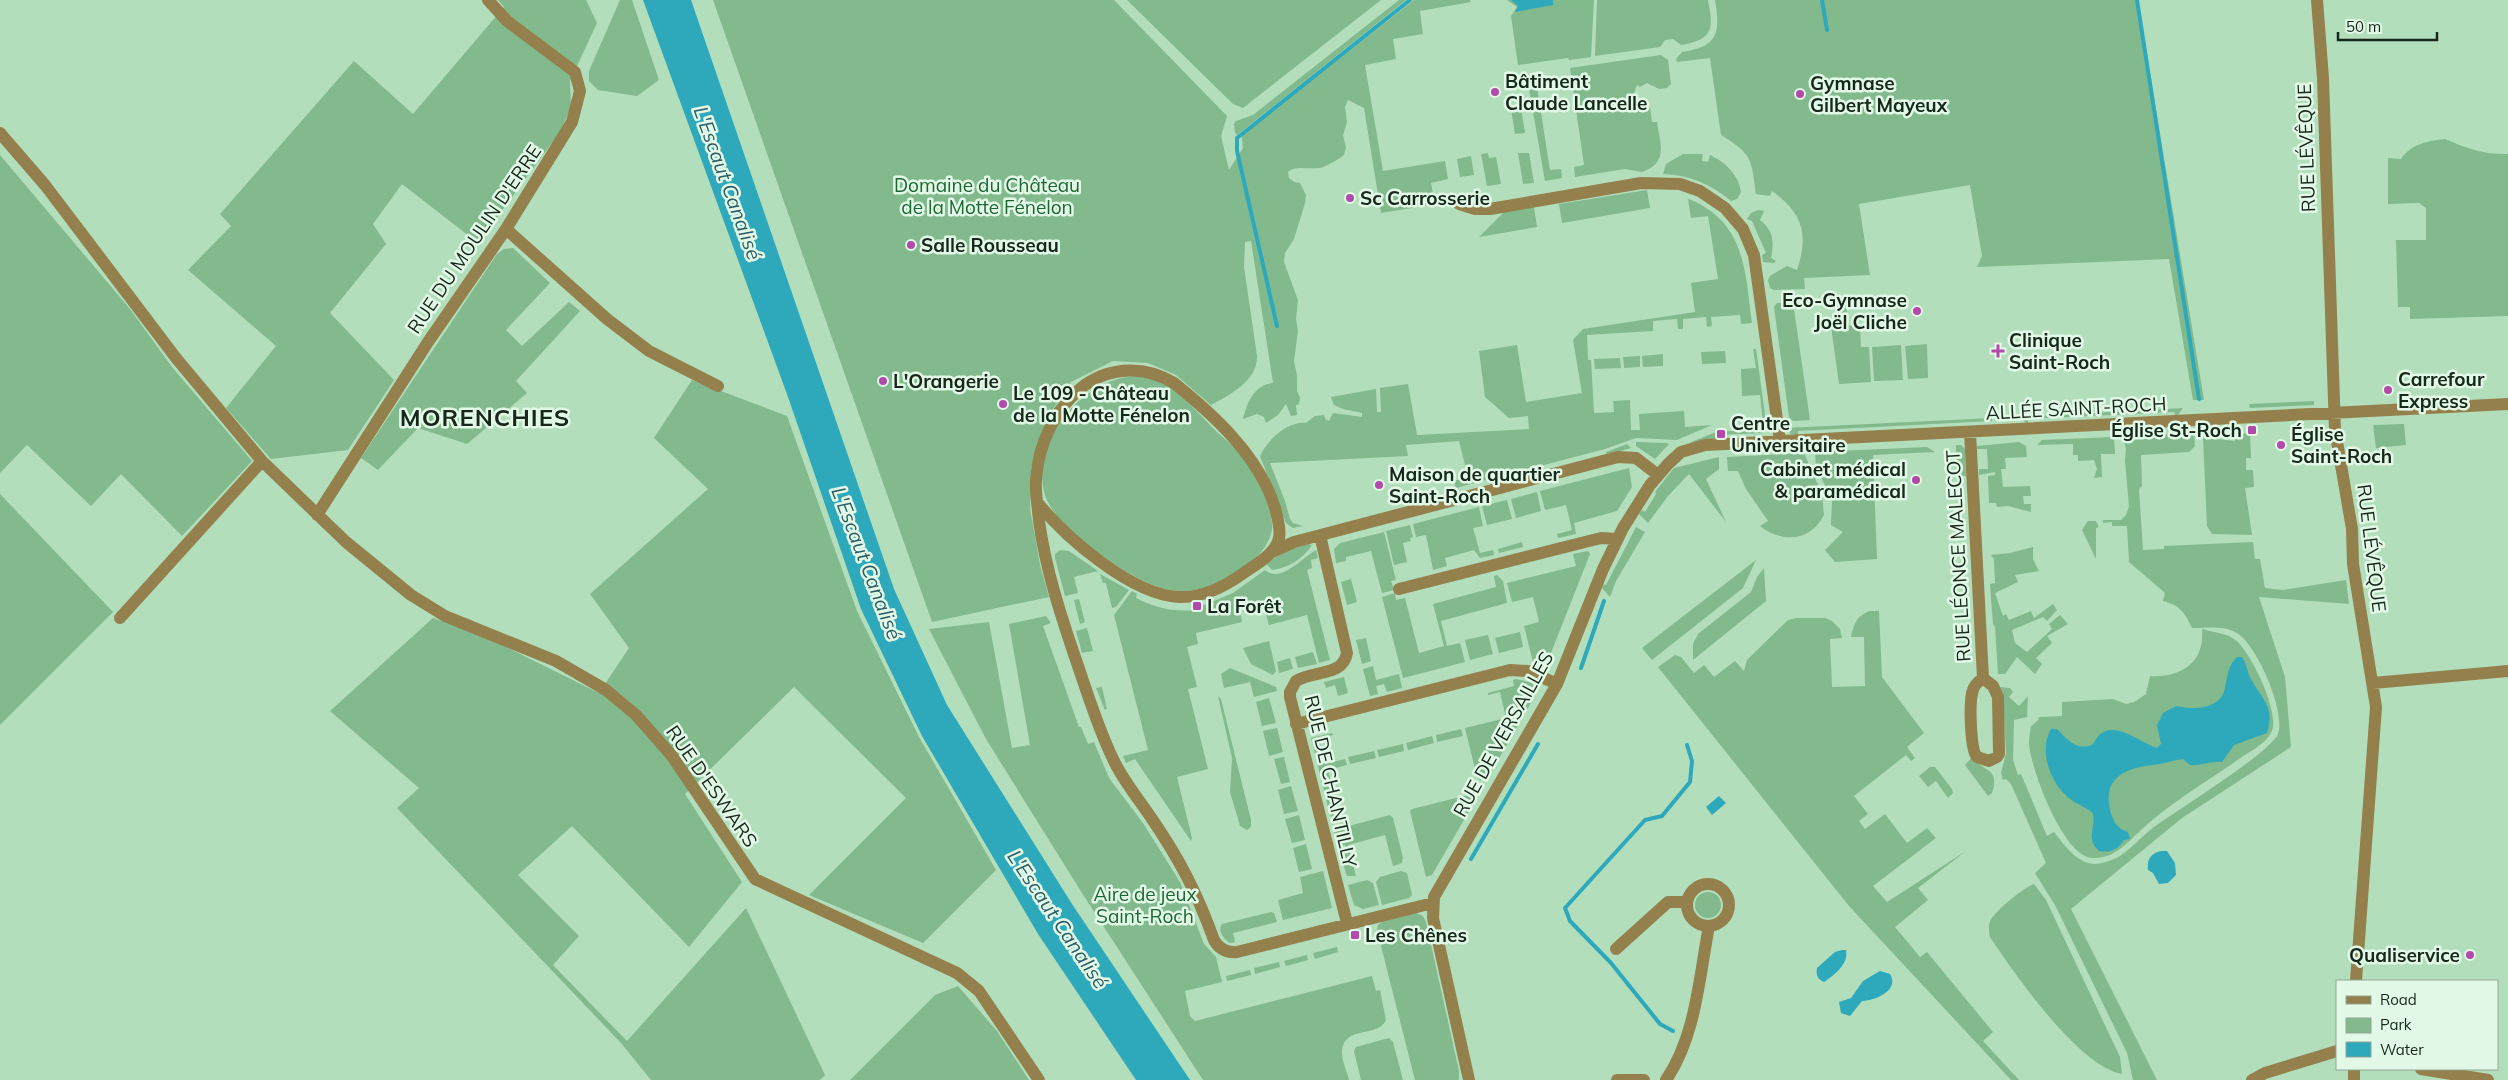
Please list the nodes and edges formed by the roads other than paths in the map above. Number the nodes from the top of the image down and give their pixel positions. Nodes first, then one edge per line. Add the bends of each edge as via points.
1 (488, 0) edge
2 (2317, 0) edge
3 (0, 133) edge
4 (1459, 204) dead end
5 (506, 229) junction
6 (718, 386) dead end
7 (2508, 404) edge
8 (2334, 413) junction
9 (1970, 432) junction
10 (1780, 441) junction
11 (262, 461) junction
12 (1658, 476) junction
13 (1037, 502) junction
14 (314, 512) junction
15 (1320, 535) junction
16 (1617, 540) junction
17 (1272, 552) junction
18 (1399, 589) dead end
19 (120, 618) dead end
20 (2508, 671) edge
21 (1983, 678) junction
22 (2373, 683) junction
23 (1556, 684) junction
24 (1296, 724) junction
25 (1687, 902) junction
26 (1433, 903) junction
27 (1347, 923) junction
28 (1709, 926) junction
29 (1616, 949) dead end
30 (2356, 980) edge
31 (2336, 1051) edge
32 (2427, 1070) edge
33 (1040, 1080) edge
34 (1469, 1080) edge
35 (1617, 1080) edge
36 (1644, 1080) edge
37 (1666, 1080) edge
38 (2252, 1080) edge
39 (2488, 1080) edge

1 - 5 street, RUE DU MOULIN D'ERRE via 507,21 575,72 580,91 572,122
2 - 8 street, RUE LÉVÊQUE
3 - 11 street, RUE D'ESWARS via 45,186 176,358
4 - 10 street via 1475,209 1490,208 1655,182 1690,187 1714,199 1737,221 1754,255
5 - 6 street via 607,319 649,351
5 - 14 street, RUE DU MOULIN D'ERRE
7 - 8 street, ALLÉE SAINT-ROCH
8 - 9 street, ALLÉE SAINT-ROCH
8 - 22 street, RUE LÉVÊQUE via 2336,445 2354,539 2354,564
9 - 10 street, ALLÉE SAINT-ROCH
9 - 21 street, RUE LÉONCE MALECOT
10 - 12 street, ALLÉE SAINT-ROCH via 1688,448
11 - 14 street, RUE D'ESWARS
11 - 19 street
12 - 15 street via 1636,458 1618,457
12 - 16 street, RUE DE VERSAILLES
13 - 17 street via 1060,529 1096,558 1163,595 1190,597 1217,590
13 - 17 street via 1036,480 1042,450 1055,420 1069,399 1106,374 1150,371 1182,389 1245,450 1258,468 1278,521 1279,537
13 - 27 street via 1053,590 1108,747 1124,779 1189,877 1214,940 1222,950 1237,952
14 - 33 street, RUE D'ESWARS via 411,595 445,616 556,661 606,690 636,715 672,756 755,879 957,973 979,991
15 - 17 street via 1284,545
15 - 24 street, RUE DE CHANTILLY via 1348,653 1337,668 1300,678 1292,686 1290,698
16 - 18 street via 1602,538
16 - 23 street, RUE DE VERSAILLES
20 - 22 street
21 - 21 street, RUE LÉONCE MALECOT via 1993,686 1999,702 1999,754 1989,760 1976,757 1972,748 1971,695
22 - 30 street, RUE LÉVÊQUE via 2376,718
23 - 24 street via 1528,671 1510,670
23 - 26 street, RUE DE VERSAILLES via 1440,885
24 - 27 street, RUE DE CHANTILLY
25 - 28 street via 1692,919
25 - 28 street via 1691,892 1705,884 1715,884 1724,890 1729,910 1724,920
25 - 29 street via 1668,902
26 - 27 street
26 - 34 street via 1433,918
28 - 37 street via 1688,1032 1682,1052
31 - 38 street
32 - 39 street
35 - 36 street

